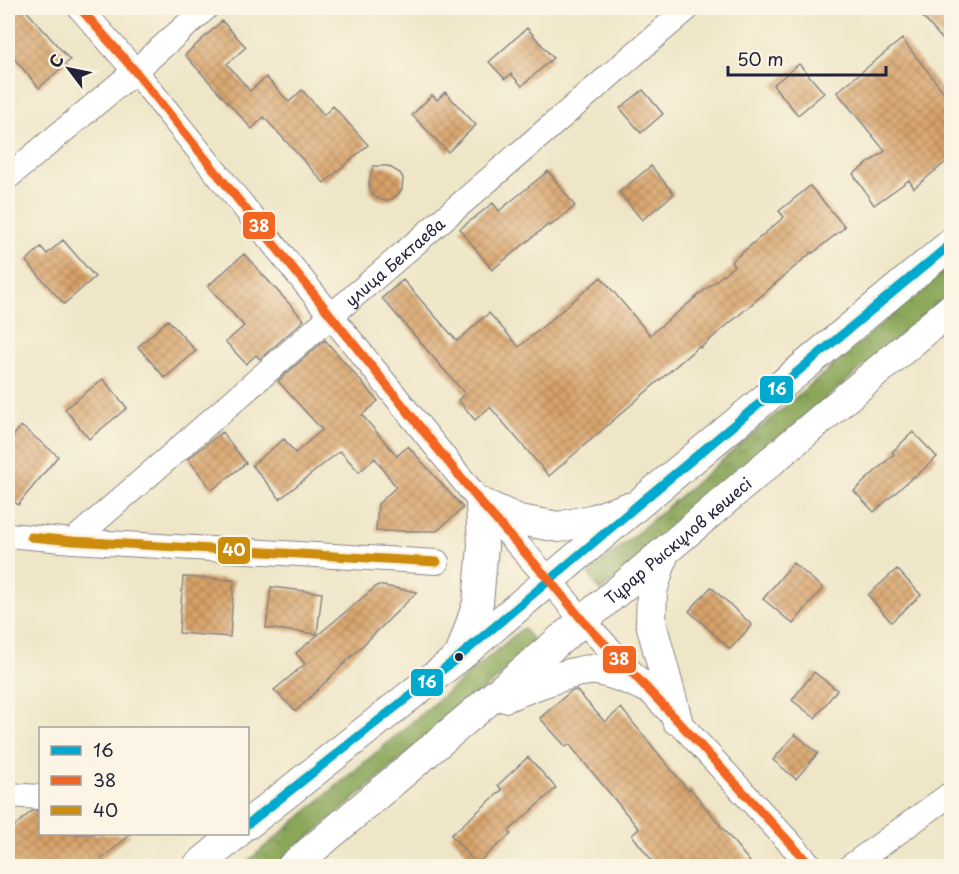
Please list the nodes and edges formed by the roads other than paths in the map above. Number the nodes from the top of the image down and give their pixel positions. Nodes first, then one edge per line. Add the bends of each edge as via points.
1 (81, 8) edge
2 (206, 8) edge
3 (688, 8) edge
4 (135, 71) junction
5 (8, 177) edge
6 (951, 243) edge
7 (951, 310) edge
8 (332, 315) junction
9 (481, 503) junction
10 (640, 503) junction
11 (8, 535) edge
12 (73, 541) junction
13 (664, 552) junction
14 (437, 562) dead end
15 (550, 581) junction
16 (583, 621) junction
17 (460, 656) junction
18 (646, 687) junction
19 (483, 706) junction
20 (677, 720) junction
21 (951, 793) edge
22 (8, 795) edge
23 (39, 797) edge
24 (252, 815) edge
25 (235, 835) edge
26 (198, 867) edge
27 (293, 867) edge
28 (811, 867) edge
29 (851, 867) edge

1 - 4 street
2 - 4 street
3 - 8 street, улица Бектаева
4 - 5 street
4 - 8 street
6 - 10 main road
7 - 13 main road, Тұрар Рыскұлов көшесі
8 - 9 street
8 - 12 street, улица Бектаева
9 - 10 main road via 519,520 559,527
9 - 15 street
9 - 17 main road via 483,546 478,603
10 - 15 main road
11 - 12 street
12 - 14 street
13 - 16 main road, Тұрар Рыскұлов көшесі
13 - 20 main road via 652,591 651,623
15 - 16 street
15 - 17 main road
16 - 18 street
16 - 19 main road, Тұрар Рыскұлов көшесі
17 - 24 main road
18 - 19 main road via 595,669 573,673
18 - 20 street
19 - 27 main road, Тұрар Рыскұлов көшесі
20 - 28 street
21 - 29 street
22 - 23 street
25 - 26 main road

